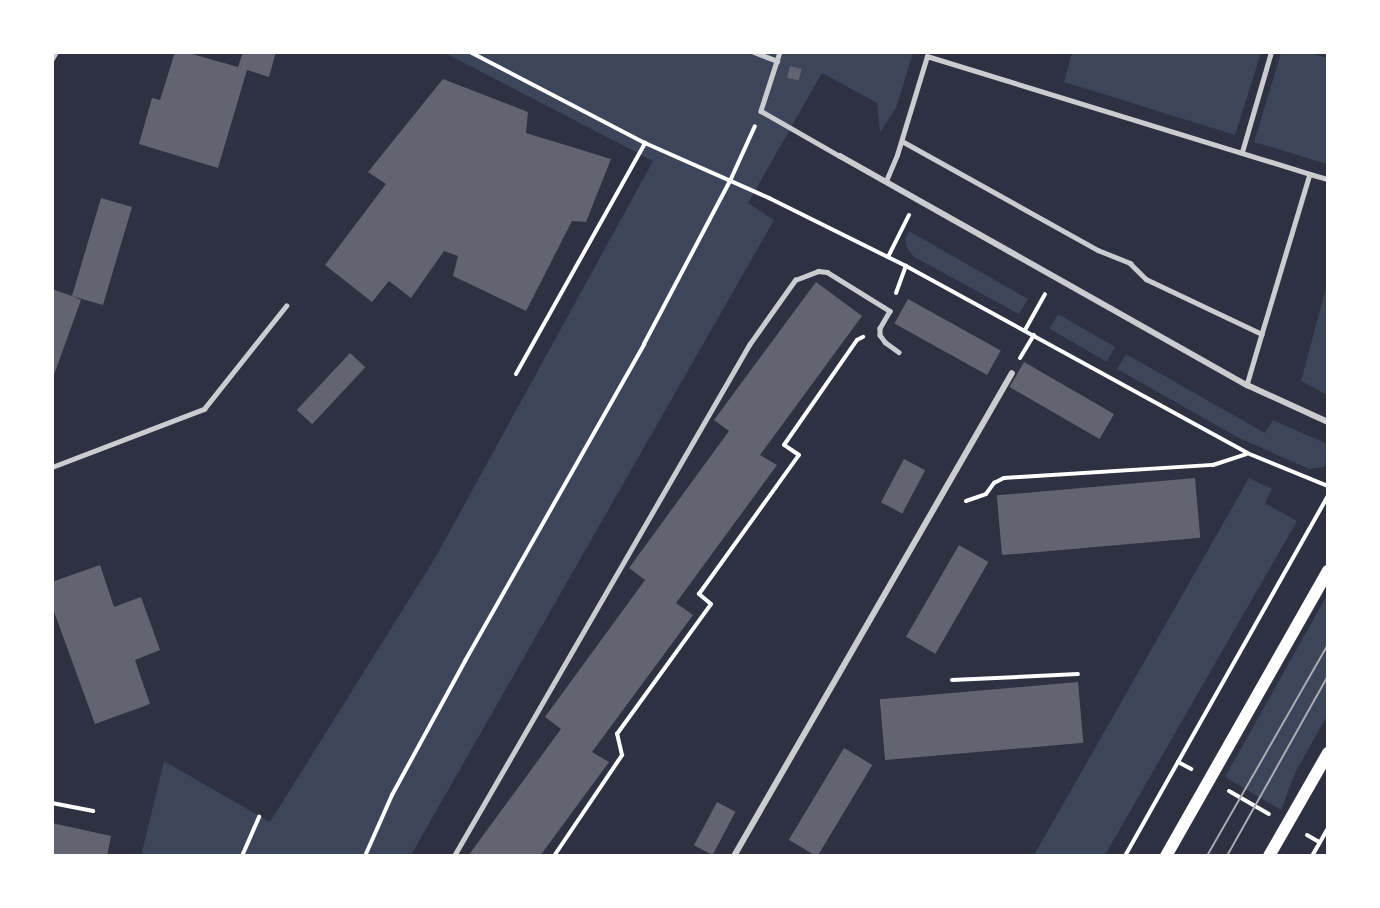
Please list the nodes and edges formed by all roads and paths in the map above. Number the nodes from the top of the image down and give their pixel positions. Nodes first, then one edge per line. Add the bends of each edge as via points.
1 (56, 52) edge
2 (470, 52) edge
3 (754, 52) edge
4 (780, 52) edge
5 (1271, 52) edge
6 (927, 54) edge
7 (52, 59) edge
8 (777, 61) junction
9 (761, 111) junction
10 (902, 141) junction
11 (645, 142) junction
12 (1242, 153) junction
13 (840, 156) joint
14 (1310, 174) junction
15 (1328, 179) edge
16 (730, 181) junction
17 (886, 181) junction
18 (917, 199) junction
19 (888, 257) junction
20 (906, 266) junction
21 (1055, 276) junction
22 (286, 306) dead end
23 (890, 311) junction
24 (880, 328) junction
25 (1025, 330) junction
26 (1262, 334) junction
27 (1034, 335) junction
28 (899, 352) dead end
29 (1012, 373) joint
30 (516, 374) dead end
31 (1247, 385) junction
32 (1328, 422) edge
33 (1247, 453) junction
34 (52, 467) edge
35 (1328, 486) edge
36 (1328, 495) edge
37 (966, 501) dead end
38 (1328, 571) edge
39 (1078, 674) dead end
40 (952, 680) dead end
41 (1328, 753) edge
42 (1178, 762) junction
43 (1209, 779) junction
44 (52, 803) edge
45 (93, 811) dead end
46 (260, 816) dead end
47 (1287, 824) junction
48 (1328, 828) edge
49 (1319, 842) junction
50 (242, 855) edge
51 (365, 855) edge
52 (454, 855) edge
53 (554, 855) edge
54 (734, 855) edge
55 (1125, 855) edge
56 (1166, 855) edge
57 (1269, 855) edge
58 (1312, 855) edge

1 - 7 street
2 - 11 path
3 - 8 lane
4 - 8 lane
5 - 12 lane
6 - 10 lane
6 - 12 lane
8 - 9 lane
9 - 13 lane
9 - 16 path
10 - 17 lane
10 - 26 lane via 1098,250 1130,263 1146,279
11 - 16 path
11 - 30 path
12 - 14 lane
13 - 17 street
14 - 15 lane
14 - 26 lane
16 - 19 path
16 - 51 path via 644,344 398,785
17 - 18 street
18 - 19 path
18 - 21 street
19 - 20 path
20 - 23 path
20 - 25 path
21 - 25 path
21 - 31 street
22 - 34 lane via 204,409
23 - 24 lane
23 - 52 lane via 827,272 795,280 783,294 743,355
24 - 28 lane via 885,342
24 - 53 path via 857,340 784,445 799,455 699,594 711,604 617,734 622,755
25 - 27 path
26 - 31 lane
27 - 29 path
27 - 33 path
29 - 54 street
31 - 32 street
33 - 35 path
33 - 37 path via 1213,465 1004,478 986,494
36 - 42 path
38 - 43 main road
39 - 40 path
41 - 47 main road
42 - 43 path
42 - 55 path
43 - 47 path
43 - 56 main road
44 - 45 path
46 - 50 path
47 - 49 path
47 - 57 main road
48 - 49 path
49 - 58 path

